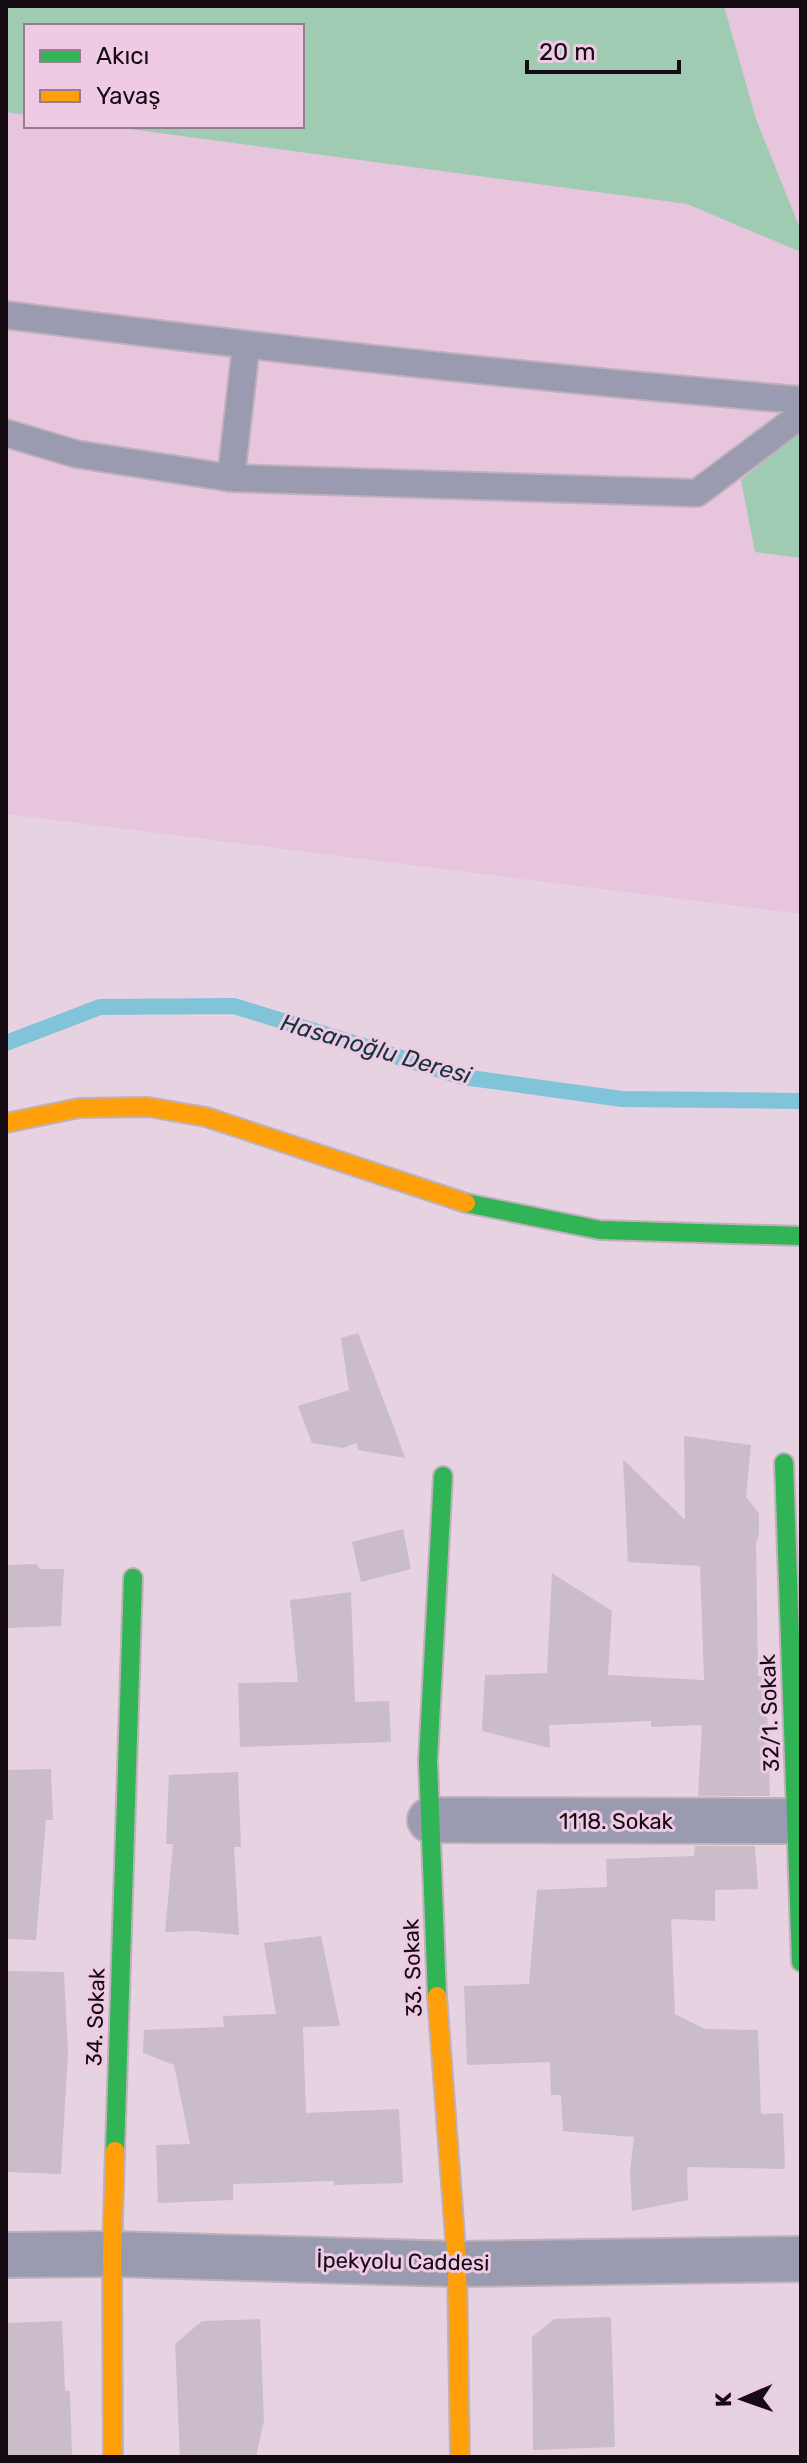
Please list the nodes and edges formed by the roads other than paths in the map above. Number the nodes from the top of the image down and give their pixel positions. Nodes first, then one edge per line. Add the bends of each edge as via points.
1 (6, 315) edge
2 (246, 346) junction
3 (801, 400) edge
4 (801, 415) edge
5 (6, 433) edge
6 (231, 478) junction
7 (6, 1123) edge
8 (801, 1236) edge
9 (784, 1463) dead end
10 (443, 1476) dead end
11 (133, 1578) dead end
12 (430, 1820) junction
13 (799, 1821) edge
14 (801, 1962) edge
15 (112, 2254) junction
16 (6, 2255) edge
17 (801, 2259) edge
18 (457, 2264) junction
19 (113, 2457) edge
20 (460, 2457) edge

1 - 2 lane
2 - 3 lane
2 - 6 lane
4 - 6 lane via 697,493
5 - 6 lane via 76,454
7 - 8 street via 79,1108 148,1107 206,1117 443,1196 600,1230
9 - 13 street, 32/1. Sokak
10 - 12 street, 33. Sokak via 428,1761
11 - 15 street, 34. Sokak
12 - 13 street, 1118. Sokak
12 - 18 street, 33. Sokak via 437,2008
13 - 14 street, 32/1. Sokak
15 - 16 street, İpekyolu Caddesi
15 - 18 street, İpekyolu Caddesi
15 - 19 street, 34. Sokak
17 - 18 street, İpekyolu Caddesi
18 - 20 street, 33. Sokak

